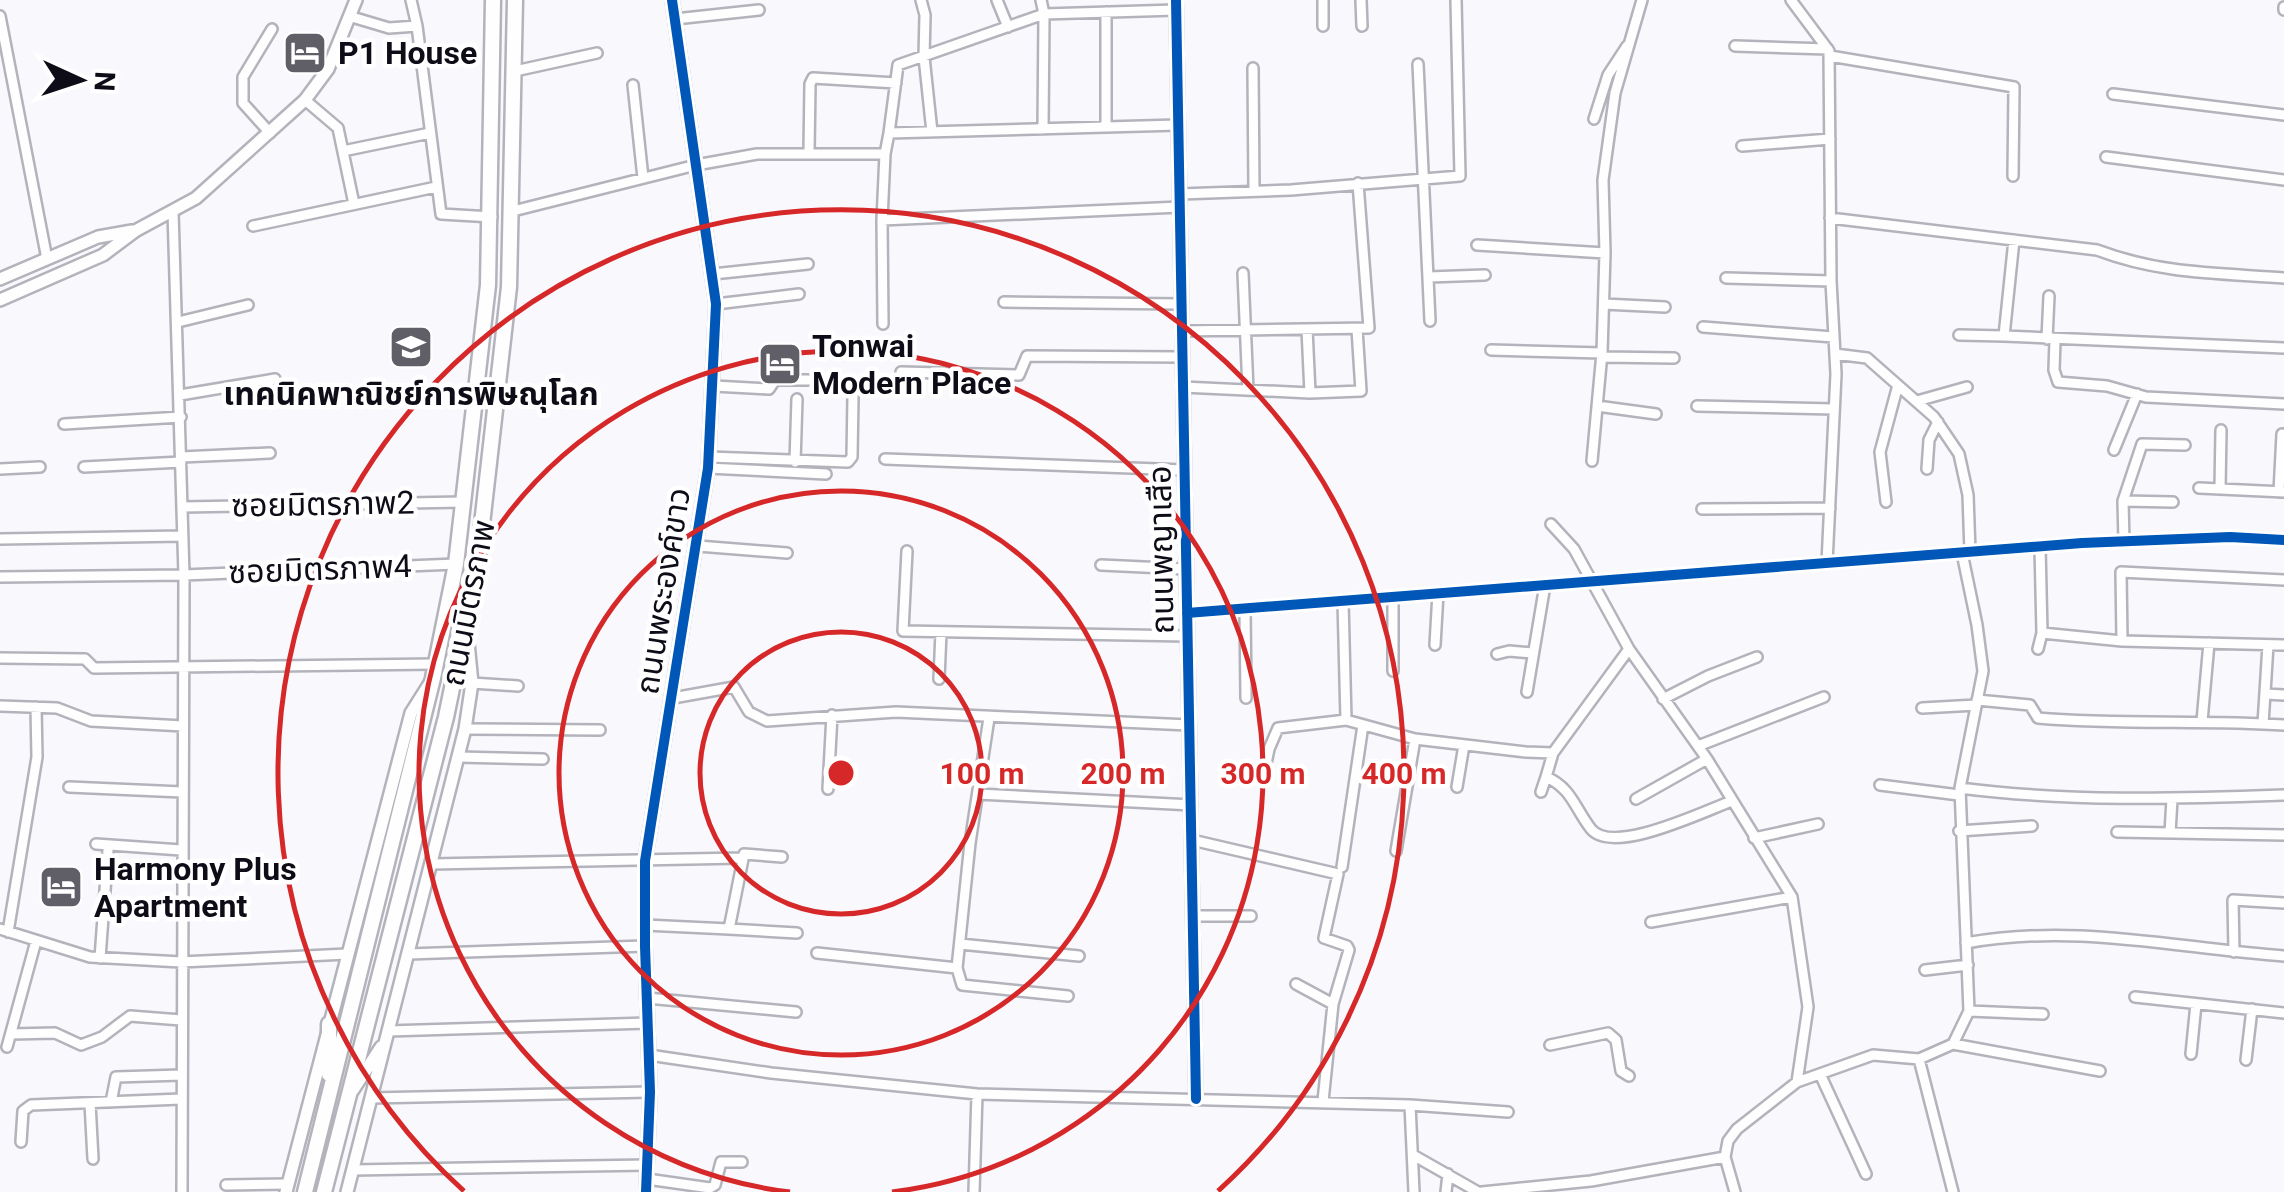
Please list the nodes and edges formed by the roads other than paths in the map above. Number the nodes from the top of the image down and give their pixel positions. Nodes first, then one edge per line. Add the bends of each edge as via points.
1 (356, 0) edge
2 (411, 0) edge
3 (493, 0) edge
4 (515, 0) edge
5 (672, 0) edge
6 (921, 0) edge
7 (997, 0) edge
8 (1041, 0) edge
9 (1323, 0) edge
10 (1361, 0) edge
11 (1456, 0) edge
12 (1642, 0) edge
13 (1791, 0) edge
14 (1176, 5) edge
15 (760, 10) dead end
16 (1106, 12) junction
17 (1044, 14) junction
18 (0, 16) edge
19 (352, 16) junction
20 (675, 19) junction
21 (417, 26) junction
22 (1323, 26) dead end
23 (1362, 26) dead end
24 (1008, 27) junction
25 (272, 30) dead end
26 (1629, 44) junction
27 (1735, 46) dead end
28 (1828, 52) junction
29 (597, 53) dead end
30 (924, 56) junction
31 (1418, 64) dead end
32 (1252, 68) dead end
33 (515, 71) junction
34 (896, 83) junction
35 (633, 84) dead end
36 (2113, 94) dead end
37 (305, 100) junction
38 (2284, 115) edge
39 (1594, 118) dead end
40 (1178, 125) junction
41 (1106, 127) junction
42 (1043, 129) junction
43 (932, 132) junction
44 (270, 133) junction
45 (430, 133) junction
46 (889, 133) junction
47 (1830, 138) junction
48 (1742, 146) dead end
49 (343, 151) junction
50 (809, 152) junction
51 (885, 154) junction
52 (2106, 157) dead end
53 (696, 165) junction
54 (2013, 176) dead end
55 (643, 178) junction
56 (1423, 178) junction
57 (2284, 180) edge
58 (1358, 183) junction
59 (436, 187) junction
60 (1254, 191) junction
61 (1180, 200) junction
62 (354, 204) junction
63 (513, 210) junction
64 (173, 212) junction
65 (492, 217) junction
66 (1830, 218) junction
67 (882, 220) junction
68 (253, 226) dead end
69 (136, 230) junction
70 (2014, 240) junction
71 (1477, 244) dead end
72 (1605, 253) junction
73 (46, 259) junction
74 (808, 264) dead end
75 (1243, 272) dead end
76 (712, 274) junction
77 (1485, 274) dead end
78 (1429, 277) junction
79 (1726, 278) dead end
80 (2284, 278) edge
81 (0, 279) edge
82 (1830, 280) junction
83 (799, 294) dead end
84 (2049, 296) dead end
85 (0, 300) edge
86 (1004, 302) dead end
87 (716, 304) junction
88 (1182, 304) junction
89 (1604, 304) junction
90 (248, 305) dead end
91 (1665, 306) dead end
92 (1430, 321) dead end
93 (178, 322) junction
94 (883, 324) dead end
95 (1703, 326) dead end
96 (1357, 328) junction
97 (1307, 329) junction
98 (1245, 330) junction
99 (1182, 331) junction
100 (1959, 335) dead end
101 (2004, 336) junction
102 (1833, 337) junction
103 (2051, 339) junction
104 (2284, 348) edge
105 (1491, 350) dead end
106 (1835, 354) junction
107 (1602, 355) junction
108 (1182, 358) junction
109 (1674, 358) dead end
110 (901, 372) dead end
111 (275, 379) dead end
112 (808, 380) dead end
113 (1898, 384) junction
114 (714, 386) junction
115 (1968, 386) dead end
116 (1183, 387) junction
117 (1248, 390) junction
118 (1310, 392) junction
119 (2137, 394) junction
120 (180, 395) junction
121 (852, 396) dead end
122 (796, 398) dead end
123 (1917, 401) junction
124 (2284, 404) edge
125 (1597, 406) junction
126 (1698, 406) dead end
127 (1834, 409) junction
128 (1656, 414) dead end
129 (180, 417) junction
130 (1938, 422) junction
131 (64, 424) dead end
132 (2221, 430) dead end
133 (2282, 434) edge
134 (2186, 445) dead end
135 (2114, 450) dead end
136 (270, 452) dead end
137 (181, 459) junction
138 (885, 459) dead end
139 (708, 462) junction
140 (796, 462) junction
141 (1592, 462) dead end
142 (84, 466) dead end
143 (40, 467) dead end
144 (0, 469) edge
145 (1185, 470) junction
146 (1927, 470) dead end
147 (826, 474) dead end
148 (2199, 488) dead end
149 (2220, 489) junction
150 (2282, 492) edge
151 (2124, 500) junction
152 (464, 502) junction
153 (1886, 502) dead end
154 (2173, 502) dead end
155 (182, 506) junction
156 (1830, 508) junction
157 (1702, 510) dead end
158 (1551, 524) dead end
159 (183, 536) junction
160 (0, 539) edge
161 (2284, 540) edge
162 (2124, 542) junction
163 (698, 546) junction
164 (2040, 547) junction
165 (907, 551) dead end
166 (1966, 552) junction
167 (787, 553) dead end
168 (1827, 563) junction
169 (456, 564) junction
170 (1101, 565) dead end
171 (1186, 569) junction
172 (184, 575) junction
173 (0, 577) edge
174 (2284, 580) edge
175 (1590, 582) junction
176 (1545, 585) junction
177 (1438, 594) junction
178 (1393, 597) junction
179 (1343, 601) junction
180 (1245, 608) junction
181 (1187, 613) junction
182 (466, 628) junction
183 (941, 632) junction
184 (2042, 633) junction
185 (1188, 636) junction
186 (2122, 641) junction
187 (2209, 642) junction
188 (2268, 645) junction
189 (1435, 646) dead end
190 (2284, 646) edge
191 (1628, 649) junction
192 (2038, 649) dead end
193 (1532, 653) junction
194 (1497, 654) dead end
195 (1758, 657) dead end
196 (0, 658) edge
197 (183, 667) junction
198 (434, 672) junction
199 (1393, 672) dead end
200 (939, 679) dead end
201 (472, 683) junction
202 (518, 686) dead end
203 (1527, 692) dead end
204 (2265, 694) junction
205 (2284, 695) edge
206 (1824, 696) dead end
207 (673, 698) junction
208 (1246, 698) dead end
209 (1663, 699) junction
210 (1977, 702) junction
211 (0, 706) edge
212 (36, 707) junction
213 (1922, 708) dead end
214 (832, 716) junction
215 (989, 718) junction
216 (1346, 720) junction
217 (2202, 720) junction
218 (1362, 724) junction
219 (2263, 724) junction
220 (2284, 724) edge
221 (1190, 725) junction
222 (182, 726) junction
223 (465, 730) junction
224 (600, 730) dead end
225 (1415, 739) junction
226 (1464, 745) junction
227 (1698, 746) junction
228 (1553, 752) junction
229 (458, 757) junction
230 (1707, 758) junction
231 (543, 759) dead end
232 (1546, 777) junction
233 (1263, 778) dead end
234 (1880, 785) dead end
235 (69, 787) dead end
236 (1457, 787) dead end
237 (828, 790) dead end
238 (1960, 791) junction
239 (182, 792) junction
240 (1541, 792) dead end
241 (978, 794) junction
242 (2284, 795) edge
243 (1636, 799) dead end
244 (2172, 799) junction
245 (1732, 801) junction
246 (1192, 805) junction
247 (1818, 824) dead end
248 (2032, 826) dead end
249 (1959, 831) junction
250 (2117, 832) dead end
251 (2170, 833) junction
252 (2284, 834) edge
253 (1754, 838) junction
254 (1192, 840) junction
255 (96, 844) dead end
256 (108, 850) dead end
257 (182, 850) junction
258 (1396, 851) dead end
259 (741, 858) junction
260 (782, 858) dead end
261 (645, 861) junction
262 (431, 864) junction
263 (1342, 867) dead end
264 (1792, 897) junction
265 (2284, 903) edge
266 (1193, 916) junction
267 (1251, 916) dead end
268 (1651, 922) dead end
269 (645, 926) junction
270 (729, 929) junction
271 (4, 931) edge
272 (797, 933) dead end
273 (36, 941) junction
274 (1966, 943) junction
275 (960, 944) junction
276 (645, 946) junction
277 (2234, 952) junction
278 (818, 953) dead end
279 (347, 954) junction
280 (408, 954) junction
281 (1079, 956) dead end
282 (2284, 956) edge
283 (100, 958) junction
284 (180, 962) junction
285 (1968, 965) junction
286 (957, 968) junction
287 (1926, 970) dead end
288 (1296, 984) dead end
289 (1068, 996) dead end
290 (2134, 997) dead end
291 (647, 998) junction
292 (1333, 1004) junction
293 (2196, 1004) junction
294 (2252, 1009) junction
295 (1969, 1011) junction
296 (796, 1012) dead end
297 (2284, 1013) edge
298 (0, 1014) edge
299 (2043, 1014) dead end
300 (14, 1019) junction
301 (181, 1020) junction
302 (648, 1023) junction
303 (329, 1024) junction
304 (11, 1034) junction
305 (387, 1035) junction
306 (1953, 1044) junction
307 (1550, 1045) dead end
308 (7, 1047) dead end
309 (2191, 1054) dead end
310 (649, 1055) junction
311 (1919, 1059) junction
312 (2246, 1060) dead end
313 (2100, 1071) dead end
314 (181, 1074) junction
315 (1820, 1074) junction
316 (1629, 1076) dead end
317 (1798, 1082) junction
318 (650, 1092) junction
319 (330, 1094) junction
320 (977, 1094) junction
321 (181, 1098) junction
322 (371, 1098) junction
323 (1196, 1098) junction
324 (348, 1099) junction
325 (1323, 1101) junction
326 (90, 1102) junction
327 (111, 1102) junction
328 (1410, 1105) junction
329 (1508, 1112) dead end
330 (21, 1142) dead end
331 (1413, 1154) junction
332 (1726, 1157) junction
333 (93, 1160) dead end
334 (742, 1162) dead end
335 (353, 1170) junction
336 (1448, 1174) junction
337 (1866, 1174) dead end
338 (647, 1179) edge
339 (226, 1185) dead end
340 (1591, 1187) edge
341 (287, 1188) edge
342 (182, 1192) edge
343 (305, 1192) edge
344 (324, 1192) edge
345 (347, 1192) edge
346 (974, 1192) edge
347 (1414, 1192) edge
348 (1446, 1192) edge
349 (1480, 1192) edge
350 (1734, 1192) edge
351 (1953, 1192) edge

1 - 19 street
2 - 21 street
3 - 65 main road, ถนนมิตรภาพ
4 - 33 main road, ถนนมิตรภาพ
5 - 20 street, ถนนพระองค์ขาว
6 - 30 street
7 - 24 street
8 - 17 street
9 - 22 street
10 - 23 street
11 - 56 street via 1460,176
12 - 26 street
13 - 28 street
14 - 16 street
14 - 40 street, ถนนพญาเสือ
15 - 20 street
16 - 17 street
16 - 41 street
17 - 24 street
17 - 42 street
18 - 73 street
19 - 21 street via 388,28
19 - 37 street
20 - 53 street, ถนนพระองค์ขาว
21 - 45 street
24 - 30 street
25 - 44 street via 242,77 243,103
26 - 39 street via 1614,62
26 - 72 street via 1603,180
27 - 28 street
28 - 47 street
28 - 54 street via 2014,87
29 - 33 street
30 - 34 street via 898,66
30 - 43 street
31 - 56 street
32 - 60 street
33 - 63 main road, ถนนมิตรภาพ
34 - 46 street
34 - 50 street via 814,78
35 - 55 street
36 - 38 street
37 - 44 street
37 - 49 street via 338,128
40 - 41 street
40 - 61 street, ถนนพญาเสือ
41 - 42 street
42 - 43 street
43 - 46 street
44 - 64 street
45 - 49 street
45 - 59 street
46 - 51 street
47 - 48 street
47 - 66 street
49 - 62 street
50 - 51 street
50 - 53 street
51 - 67 street
52 - 57 street
53 - 55 street
53 - 76 street, ถนนพระองค์ขาว
55 - 63 street
56 - 58 street
56 - 78 street
58 - 60 street
58 - 96 street via 1369,328
59 - 62 street
59 - 65 street via 441,214
60 - 61 street
61 - 67 street
61 - 88 street, ถนนพญาเสือ
62 - 68 street
63 - 182 main road, ถนนมิตรภาพ via 487,503
64 - 69 street
64 - 93 street
65 - 152 main road, ถนนมิตรภาพ
66 - 70 street
66 - 82 street
67 - 94 street
69 - 73 street via 98,236
69 - 85 street via 103,255
70 - 80 street via 2097,250 2151,268
70 - 101 street
71 - 72 street
72 - 89 street
73 - 81 street
74 - 76 street
75 - 98 street
76 - 87 street, ถนนพระองค์ขาว
77 - 78 street
78 - 92 street
79 - 82 street
82 - 102 street
83 - 87 street
84 - 103 street
86 - 88 street
87 - 114 street, ถนนพระองค์ขาว
88 - 99 street, ถนนพญาเสือ
89 - 91 street
89 - 107 street
90 - 93 street
93 - 120 street
95 - 102 street
96 - 97 street
96 - 118 street via 1361,391
97 - 98 street
97 - 118 street
98 - 99 street
98 - 117 street
99 - 108 street, ถนนพญาเสือ
100 - 101 street
101 - 103 street
102 - 106 street
103 - 104 street
103 - 119 street via 2058,382
105 - 107 street
106 - 113 street via 1867,358
106 - 127 street
107 - 109 street
107 - 125 street
108 - 110 street via 1027,356 1019,375
108 - 116 street, ถนนพญาเสือ
111 - 120 street
112 - 114 street via 775,380 769,388
113 - 123 street
113 - 153 street via 1880,452
114 - 139 street, ถนนพระองค์ขาว
115 - 123 street
116 - 117 street
116 - 145 street, ถนนพญาเสือ
117 - 118 street
119 - 124 street
119 - 135 street
120 - 129 street
121 - 140 street via 850,460
122 - 140 street
123 - 130 street
125 - 128 street
125 - 141 street
126 - 127 street
127 - 156 street
129 - 131 street
129 - 137 street
130 - 146 street
130 - 166 street via 1959,454 1968,495
132 - 149 street
133 - 150 street
134 - 151 street via 2142,444
136 - 137 street
137 - 142 street
137 - 155 street
138 - 145 street
139 - 140 street
139 - 147 street
139 - 163 street, ถนนพระองค์ขาว
143 - 144 street
145 - 171 street, ถนนพญาเสือ
148 - 149 street
149 - 150 street
151 - 154 street
151 - 162 street
152 - 155 street, ซอยมิตรภาพ2
152 - 169 main road, ถนนมิตรภาพ
155 - 159 street
156 - 157 street
156 - 168 street
158 - 175 street via 1574,549
159 - 160 street
159 - 172 street
161 - 162 street
162 - 164 street
163 - 167 street
163 - 207 street, ถนนพระองค์ขาว
164 - 166 street
164 - 184 street
165 - 183 street via 902,631
166 - 168 street
166 - 210 street via 1983,671
168 - 175 street
169 - 172 street, ซอยมิตรภาพ4
169 - 198 main road, ถนนมิตรภาพ
170 - 171 street
171 - 181 street, ถนนพญาเสือ
172 - 173 street, ซอยมิตรภาพ4
172 - 197 street
174 - 186 street via 2121,572
175 - 176 street
175 - 191 street
176 - 177 street
176 - 193 street
177 - 178 street
177 - 189 street
178 - 179 street
178 - 199 street
179 - 180 street
179 - 216 street
180 - 181 street
180 - 208 street
181 - 185 street, ถนนพญาเสือ
182 - 201 street
182 - 324 main road, ถนนมิตรภาพ
183 - 185 street
183 - 200 street
184 - 186 street
184 - 192 street
185 - 221 street, ถนนพญาเสือ
186 - 187 street
187 - 188 street
187 - 217 street
188 - 190 street
188 - 204 street
191 - 209 street
191 - 228 street
193 - 194 street
193 - 203 street
195 - 209 street
196 - 197 street via 85,660 94,668
197 - 198 street
197 - 222 street
198 - 279 street via 411,713
198 - 319 main road, ถนนมิตรภาพ
201 - 202 street
201 - 223 street
204 - 205 street
204 - 219 street
206 - 227 street
207 - 214 street via 734,687 749,712 767,721
207 - 261 street, ถนนพระองค์ขาว
209 - 227 street
210 - 213 street
210 - 217 street via 2030,705 2038,718 2093,723
210 - 238 street
211 - 212 street
212 - 222 street via 90,722
212 - 271 street via 38,756
214 - 215 street
214 - 237 street
215 - 221 street
215 - 241 street
216 - 218 street
216 - 233 street via 1278,728
217 - 219 street
218 - 225 street
218 - 263 street
219 - 220 street
221 - 246 street, ถนนพญาเสือ
222 - 239 street
223 - 224 street
223 - 229 street
225 - 226 street
225 - 258 street
226 - 228 street
226 - 236 street
227 - 230 street
228 - 232 street
229 - 231 street
229 - 262 street
230 - 243 street
230 - 245 street
232 - 240 street
232 - 245 street via 1567,790 1597,835 1609,838 1637,836
234 - 238 street
235 - 239 street
238 - 244 street
238 - 249 street
239 - 257 street
241 - 246 street
241 - 275 street
242 - 244 street
244 - 251 street
245 - 253 street
246 - 254 street, ถนนพญาเสือ
247 - 253 street
248 - 249 street
249 - 274 street
250 - 251 street
251 - 252 street
253 - 264 street
254 - 266 street, ถนนพญาเสือ
254 - 292 street via 1338,874 1324,938 1349,950
255 - 257 street
256 - 283 street
257 - 284 street
259 - 260 street
259 - 261 street
259 - 270 street
261 - 262 street
261 - 269 street, ถนนพระองค์ขาว
262 - 280 street
264 - 268 street
264 - 317 street via 1808,1007
265 - 277 street via 2233,900
266 - 267 street
266 - 323 street, ถนนพญาเสือ
269 - 270 street
269 - 276 street, ถนนพระองค์ขาว
270 - 272 street
271 - 273 street
273 - 283 street
273 - 300 street
274 - 277 street via 2054,933
274 - 285 street
275 - 281 street
275 - 286 street
276 - 280 street
276 - 291 street, ถนนพระองค์ขาว
277 - 282 street
278 - 286 street
279 - 284 street
279 - 303 street
280 - 305 street
283 - 284 street
284 - 301 street
285 - 287 street
285 - 295 street
286 - 289 street via 962,985
288 - 292 street
290 - 293 street
291 - 296 street
291 - 302 street, ถนนพระองค์ขาว
292 - 325 street
293 - 294 street
293 - 309 street
294 - 297 street
294 - 312 street
295 - 299 street
295 - 306 street
298 - 300 street
300 - 304 street
301 - 304 street via 130,1016 81,1045 55,1033
301 - 314 street
302 - 305 street
302 - 310 street, ถนนพระองค์ขาว
303 - 319 main road
303 - 341 street
304 - 308 street
305 - 322 street
305 - 324 street
306 - 311 street
306 - 313 street
307 - 316 street via 1608,1032
310 - 318 street, ถนนพระองค์ขาว
310 - 320 street
311 - 315 street via 1873,1055
311 - 351 street
314 - 321 street
314 - 327 street via 116,1077
315 - 317 street
315 - 337 street
317 - 332 street via 1736,1129
318 - 322 street
318 - 338 street, ถนนพระองค์ขาว
319 - 343 main road, ถนนมิตรภาพ
320 - 323 street
320 - 346 street
321 - 327 street
321 - 342 street
322 - 335 street
323 - 325 street
324 - 344 main road, ถนนมิตรภาพ
325 - 328 street
326 - 327 street
326 - 330 street via 31,1105 23,1111
326 - 333 street
328 - 329 street
328 - 331 street
331 - 336 street
331 - 347 street
332 - 340 street
332 - 350 street
334 - 338 street via 721,1162 710,1188
335 - 338 street
335 - 345 street
336 - 348 street
336 - 349 street
339 - 341 street
340 - 349 street

